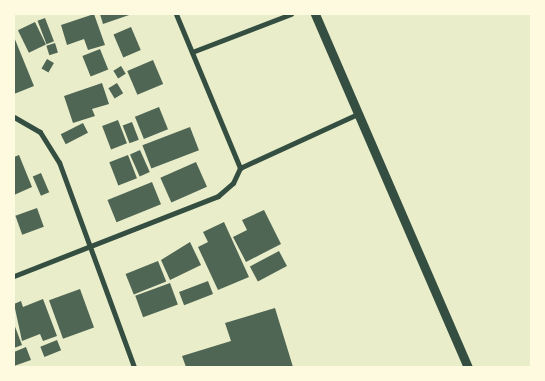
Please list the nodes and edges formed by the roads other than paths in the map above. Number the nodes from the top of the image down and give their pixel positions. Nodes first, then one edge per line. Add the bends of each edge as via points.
1 (176, 14) edge
2 (291, 14) edge
3 (315, 14) edge
4 (192, 52) junction
5 (355, 116) junction
6 (14, 117) edge
7 (240, 168) junction
8 (90, 246) junction
9 (14, 276) edge
10 (134, 367) edge
11 (468, 367) edge

1 - 4 street
2 - 4 street
3 - 5 street
4 - 7 street
5 - 7 street
5 - 11 street
6 - 8 street via 40,132 59,162
7 - 8 street via 233,183 218,196
8 - 9 street
8 - 10 street

